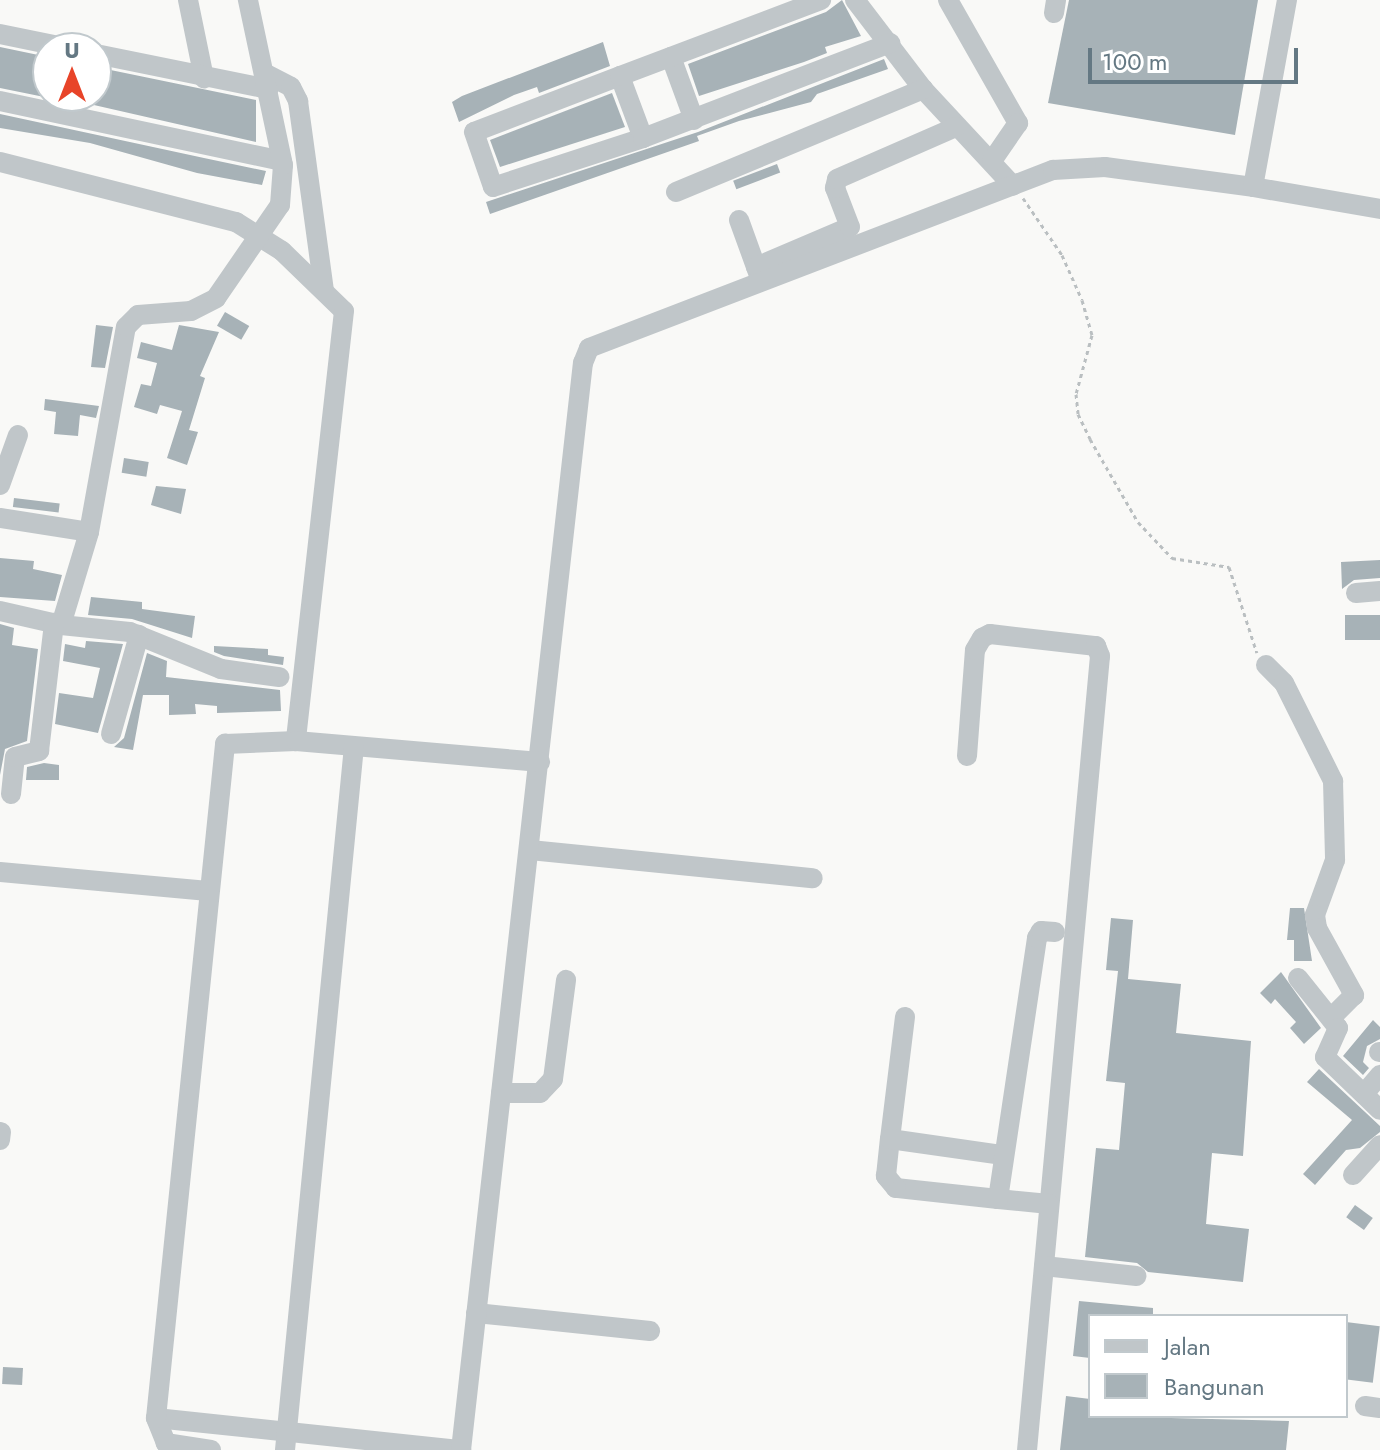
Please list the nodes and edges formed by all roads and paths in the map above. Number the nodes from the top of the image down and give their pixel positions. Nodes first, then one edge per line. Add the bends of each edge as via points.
1 (188, 0) edge
2 (248, 0) edge
3 (821, 0) edge
4 (855, 0) edge
5 (948, 0) edge
6 (1287, 0) edge
7 (0, 34) edge
8 (32, 41) edge
9 (890, 43) junction
10 (671, 57) junction
11 (112, 58) edge
12 (620, 76) junction
13 (204, 78) junction
14 (266, 81) junction
15 (923, 89) junction
16 (0, 101) edge
17 (32, 103) edge
18 (100, 112) edge
19 (694, 120) junction
20 (956, 127) junction
21 (643, 138) junction
22 (282, 161) junction
23 (992, 161) junction
24 (0, 162) edge
25 (1013, 186) junction
26 (1253, 187) junction
27 (676, 192) dead end
28 (1380, 209) edge
29 (739, 220) dead end
30 (262, 236) junction
31 (759, 274) junction
32 (324, 290) junction
33 (18, 435) dead end
34 (0, 485) edge
35 (0, 518) edge
36 (89, 532) junction
37 (1380, 591) edge
38 (1356, 593) dead end
39 (0, 611) edge
40 (58, 624) junction
41 (139, 635) junction
42 (1266, 665) joint
43 (279, 677) dead end
44 (111, 734) dead end
45 (296, 741) junction
46 (354, 746) junction
47 (967, 756) dead end
48 (540, 762) junction
49 (11, 794) dead end
50 (530, 850) junction
51 (0, 872) edge
52 (813, 878) dead end
53 (208, 891) junction
54 (1055, 932) dead end
55 (1298, 978) dead end
56 (566, 980) dead end
57 (905, 1017) dead end
58 (1332, 1017) junction
59 (1380, 1075) edge
60 (501, 1093) junction
61 (1364, 1094) junction
62 (1380, 1110) edge
63 (890, 1139) junction
64 (1380, 1145) edge
65 (1003, 1155) junction
66 (1353, 1175) dead end
67 (998, 1199) junction
68 (1049, 1204) junction
69 (1044, 1266) junction
70 (1136, 1276) dead end
71 (476, 1313) junction
72 (650, 1331) dead end
73 (156, 1418) junction
74 (286, 1442) edge
75 (211, 1450) edge
76 (461, 1450) edge
77 (1027, 1450) edge

1 - 13 street
2 - 14 street
3 - 10 street
4 - 9 street
5 - 23 street via 1018,123
6 - 26 street
7 - 8 street
9 - 15 street
9 - 19 street
10 - 12 street
10 - 19 street
11 - 13 street
12 - 21 street
12 - 21 street via 477,129 473,137 490,183 499,188
13 - 14 street
14 - 22 street
14 - 32 street via 291,87 298,101
15 - 20 street
15 - 27 street
16 - 17 street
18 - 22 street
19 - 21 street
20 - 23 street
20 - 31 street via 837,179 835,188 850,227
22 - 30 street via 280,205
23 - 25 street
24 - 30 street via 217,214
25 - 26 street via 1053,170 1083,167
25 - 31 street
25 - 42 path via 1042,221 1082,300 1092,335 1076,394 1078,414 1090,439 1138,522 1172,558 1229,567 1252,646
26 - 28 street
29 - 31 street
30 - 32 street
30 - 36 street via 225,289 205,306 138,315 126,327
31 - 48 street via 596,342 585,356
32 - 45 street via 346,318
33 - 34 street
35 - 36 street
36 - 40 street
37 - 38 street
39 - 40 street
40 - 41 street
40 - 49 street via 39,751 15,757
41 - 43 street via 221,669
41 - 44 street
42 - 58 street via 1284,683 1333,781 1335,860 1315,915 1354,995
45 - 46 street
45 - 53 street via 225,744
46 - 48 street
46 - 74 street
47 - 68 street via 975,650 982,638 990,634 1096,646 1100,656
48 - 50 street
50 - 52 street
50 - 60 street
51 - 53 street
53 - 73 street
54 - 65 street via 1041,931 1037,938
55 - 58 street
56 - 60 street via 553,1079 540,1093
57 - 63 street
58 - 61 street via 1339,1032 1325,1057
59 - 61 street
60 - 71 street
61 - 62 street
63 - 65 street
63 - 67 street via 886,1176 896,1188
64 - 66 street
65 - 67 street
67 - 68 street
68 - 69 street
69 - 70 street
69 - 77 street
71 - 72 street
71 - 76 street
73 - 74 street
73 - 75 street via 166,1443
74 - 76 street

